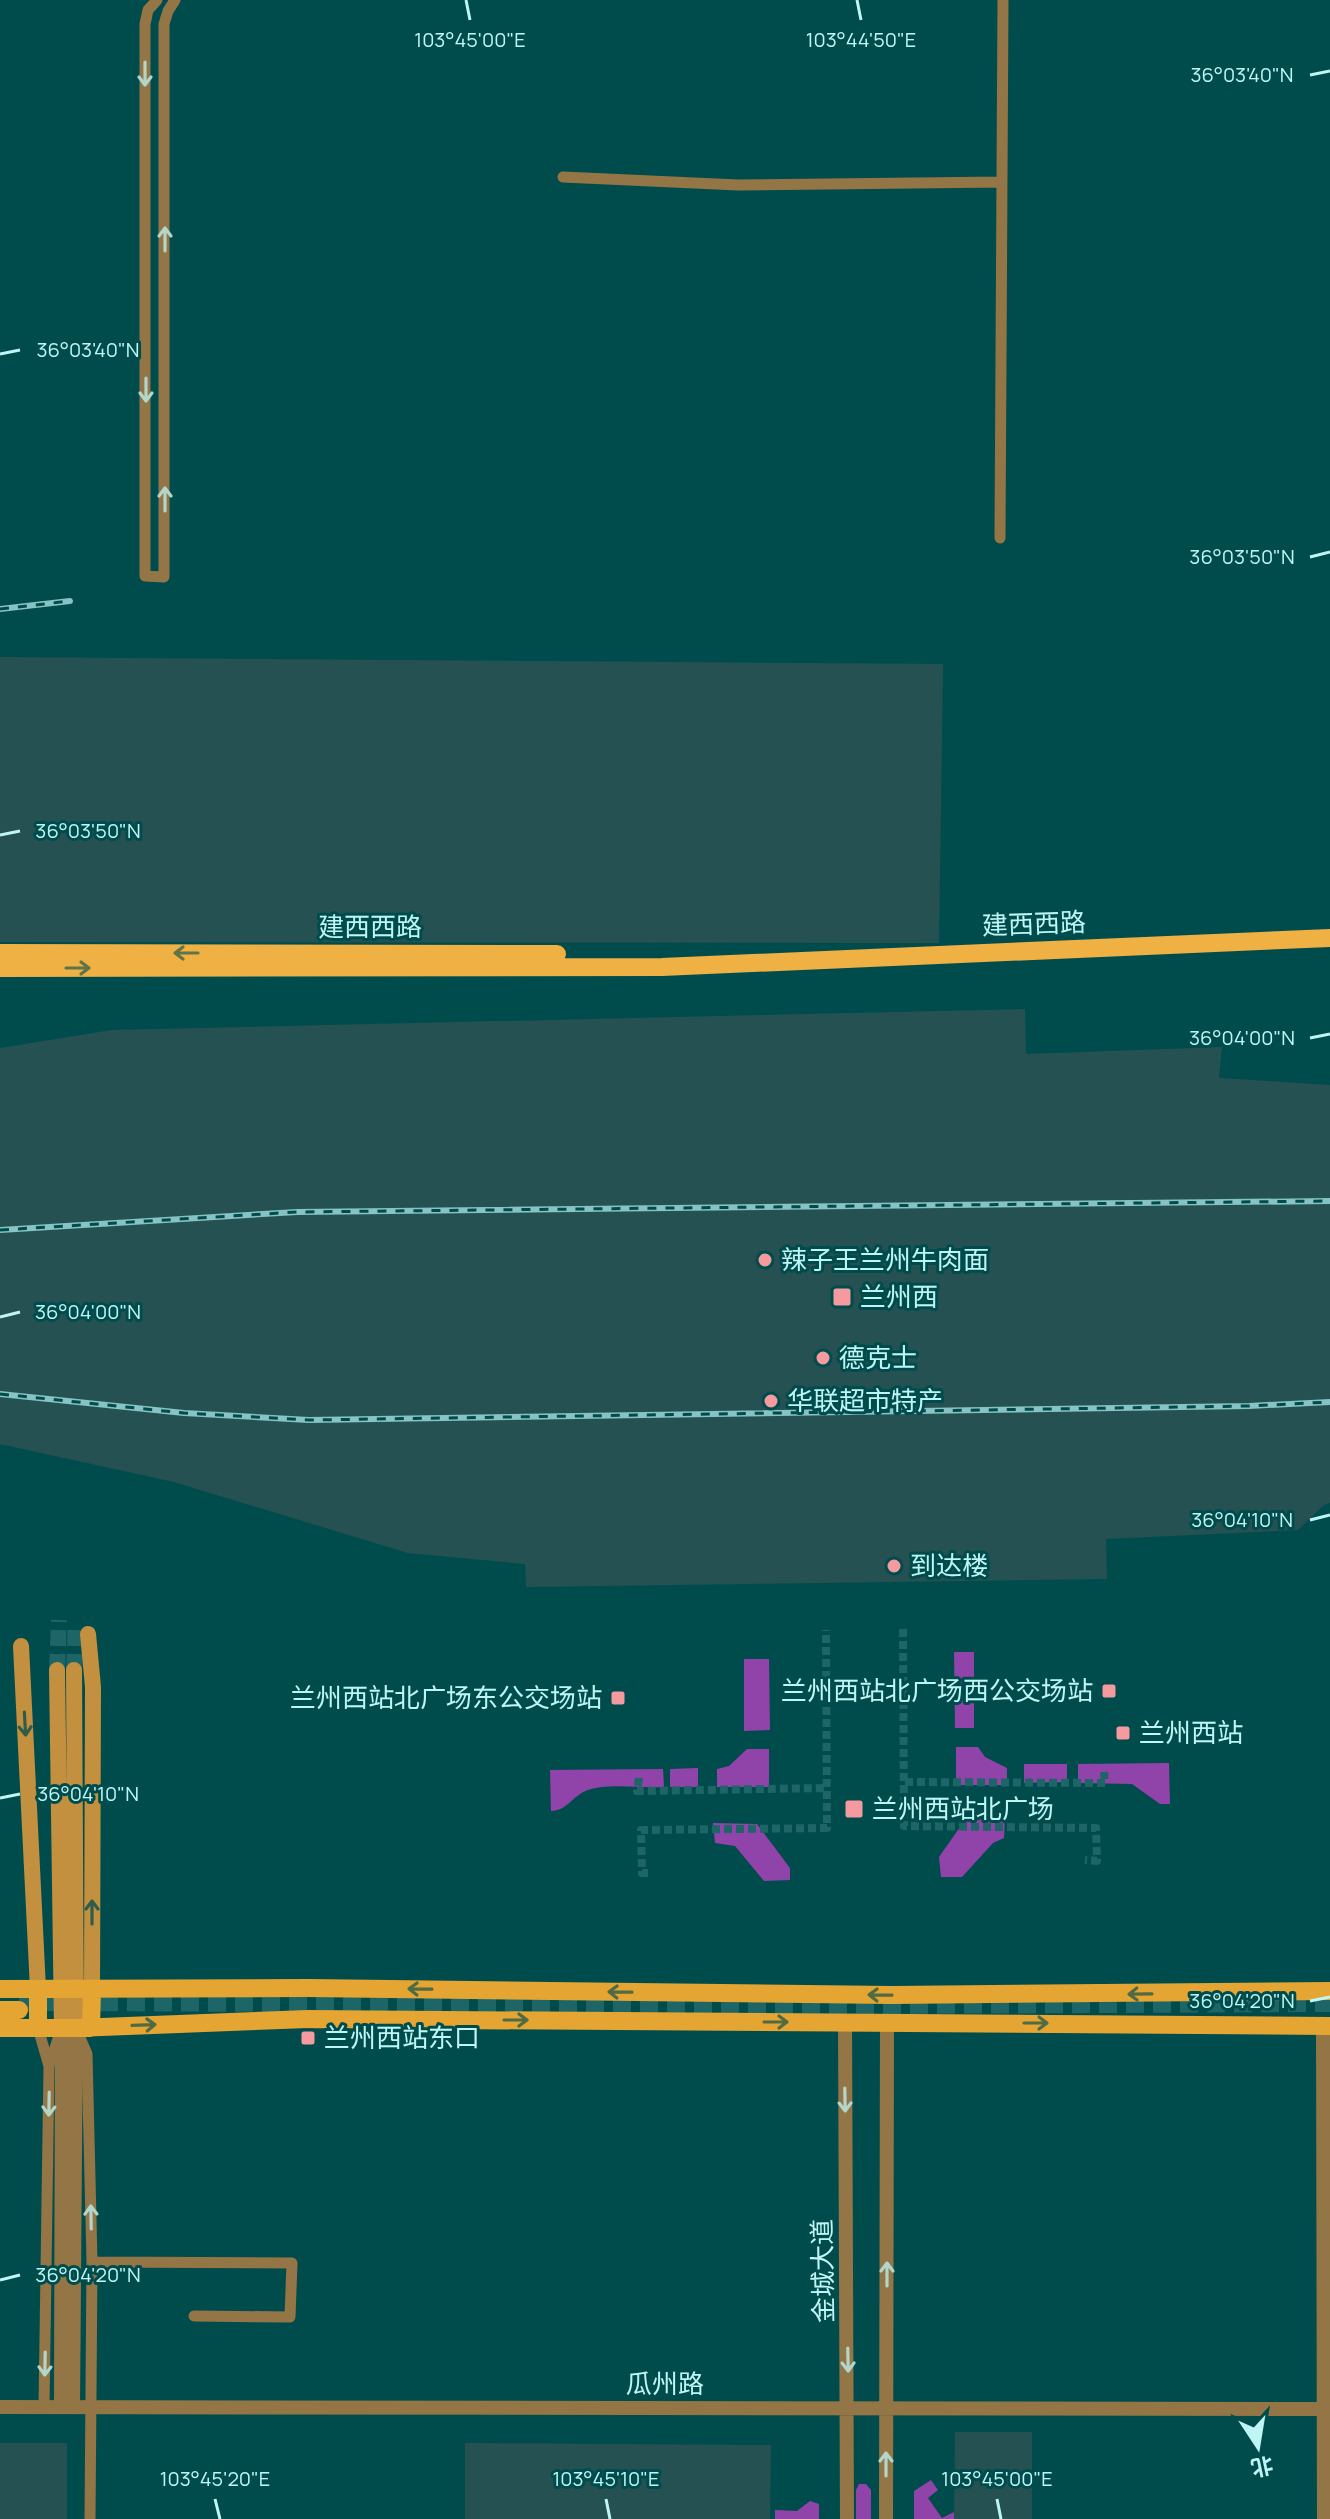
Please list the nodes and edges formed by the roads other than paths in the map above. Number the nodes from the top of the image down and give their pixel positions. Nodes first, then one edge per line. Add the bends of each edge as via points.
1 (157, 0) edge
2 (175, 0) edge
3 (1003, 0) edge
4 (563, 177) dead end
5 (1002, 182) junction
6 (146, 324) junction
7 (165, 324) junction
8 (1000, 538) dead end
9 (1330, 938) edge
10 (0, 953) edge
11 (740, 963) junction
12 (0, 968) edge
13 (88, 1634) dead end
14 (21, 1646) dead end
15 (66, 1670) tunnel mouth
16 (0, 1989) edge
17 (38, 1989) junction
18 (77, 1990) junction
19 (1330, 1991) edge
20 (845, 2022) junction
21 (887, 2023) junction
22 (1327, 2026) edge
23 (0, 2028) edge
24 (38, 2028) junction
25 (77, 2028) junction
26 (49, 2066) junction
27 (92, 2262) junction
28 (194, 2316) dead end
29 (0, 2407) edge
30 (44, 2407) junction
31 (67, 2407) junction
32 (92, 2407) junction
33 (848, 2408) junction
34 (887, 2408) junction
35 (1327, 2409) edge
36 (90, 2519) edge
37 (847, 2519) edge
38 (886, 2519) edge
39 (1324, 2519) edge

1 -> 6 street via 145,24
7 -> 2 street via 164,24
3 - 5 street
4 - 5 street via 738,185
5 - 8 street
6 - 7 street
6 -> 7 street via 145,576 164,577
9 - 11 highway, 建西西路
11 -> 10 highway, 建西西路 via 485,953
12 -> 11 highway, 建西西路
18 -> 13 main road via 93,1687
14 -> 17 main road
15 - 18 main road
16 - 17 main road
17 - 18 main road
17 - 24 main road
19 -> 18 main road via 892,1995
18 - 25 main road
18 - 25 main road
20 - 21 main road
25 -> 20 main road via 308,2019
20 -> 33 street, 金城大道
21 -> 22 main road
34 -> 21 street
22 - 35 street
23 - 24 main road
24 - 25 main road
24 - 26 street
25 - 26 street
27 -> 25 street via 87,2054
25 - 31 street
26 -> 30 street
27 - 28 street via 292,2263 290,2317
27 - 32 street
29 - 30 street, 瓜州路
30 - 31 street, 瓜州路
31 - 32 street, 瓜州路
32 - 33 street, 瓜州路
32 - 36 street
33 - 34 street, 瓜州路
33 - 37 street, 金城大道
34 - 35 street, 瓜州路
38 -> 34 street
35 - 39 street

